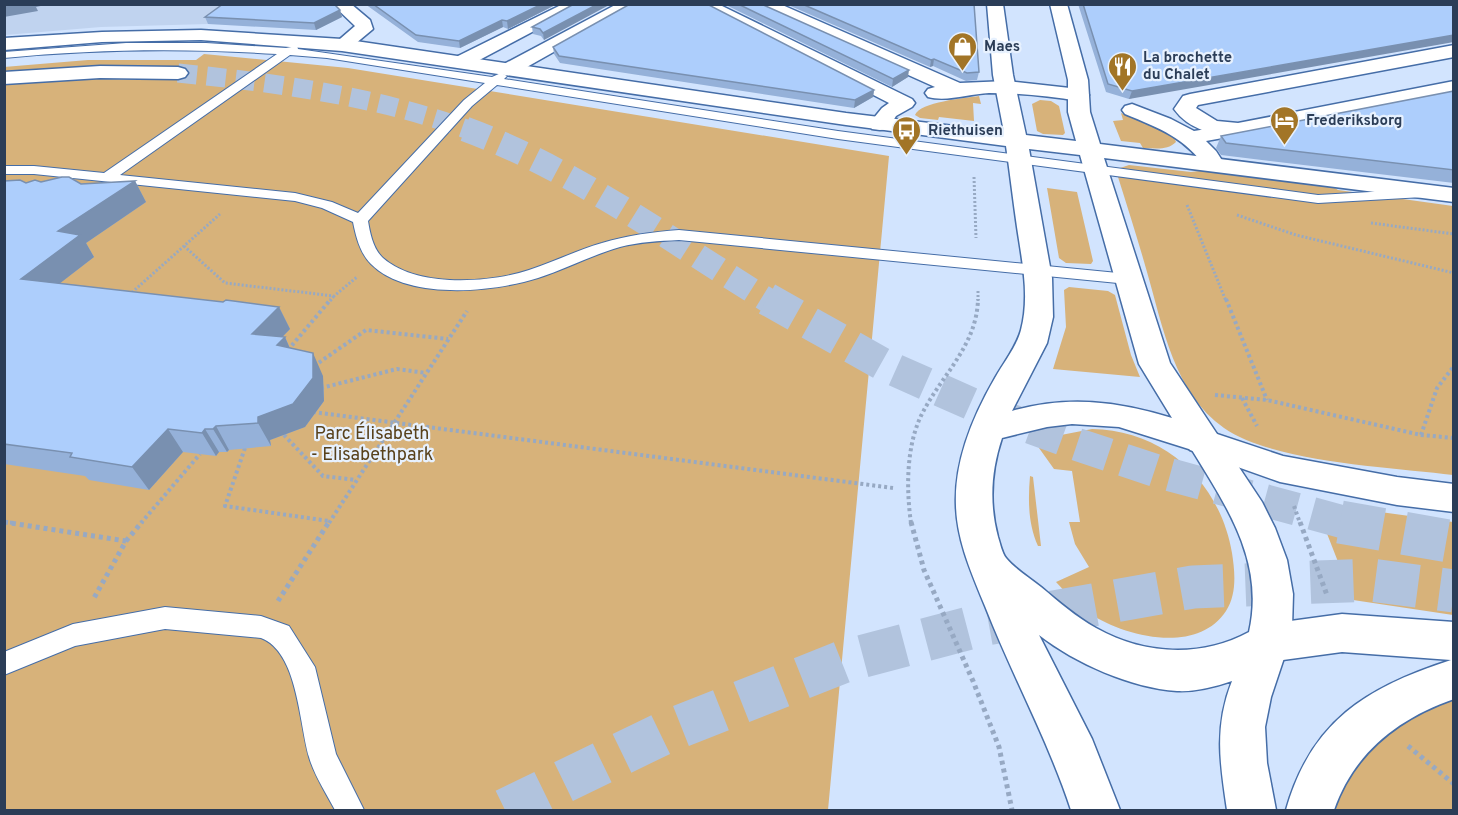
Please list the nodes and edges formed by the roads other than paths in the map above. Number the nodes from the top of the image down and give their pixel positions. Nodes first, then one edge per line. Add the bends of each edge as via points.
1 (340, 4) edge
2 (577, 4) edge
3 (631, 4) edge
4 (704, 4) edge
5 (765, 4) edge
6 (995, 4) edge
7 (1058, 4) edge
8 (303, 40) junction
9 (10, 45) edge
10 (342, 45) junction
11 (288, 51) junction
12 (1454, 51) edge
13 (4, 55) edge
14 (463, 61) junction
15 (915, 72) junction
16 (178, 73) tunnel mouth
17 (503, 74) junction
18 (4, 78) edge
19 (866, 83) junction
20 (1007, 87) junction
21 (1454, 87) edge
22 (956, 89) junction
23 (1079, 95) junction
24 (905, 103) junction
25 (1132, 110) dead end
26 (880, 124) junction
27 (1238, 130) junction
28 (1191, 138) junction
29 (1018, 151) junction
30 (1093, 160) junction
31 (1214, 165) junction
32 (4, 170) edge
33 (106, 178) junction
34 (1444, 194) edge
35 (360, 220) junction
36 (1036, 270) junction
37 (1128, 279) junction
38 (987, 430) junction
39 (1202, 441) junction
40 (1454, 498) edge
41 (989, 568) junction
42 (1454, 641) edge
43 (1268, 643) junction
44 (4, 664) edge
45 (1454, 679) edge
46 (350, 810) edge
47 (1095, 810) edge
48 (1252, 810) edge
49 (1311, 810) edge

1 - 10 main road via 364,24 364,29
2 - 14 main road
3 - 17 main road
4 - 19 main road
5 - 15 main road
6 - 20 main road
7 - 23 main road
8 - 9 main road via 160,35
8 - 10 main road
8 - 11 lane
10 - 14 main road
11 - 13 lane via 166,44
11 - 17 lane
11 - 33 lane
12 - 27 main road via 1190,100 1185,109 1194,119
14 - 17 main road
15 - 19 main road via 915,78 899,83
15 - 22 main road
16 - 18 main road via 89,72
17 - 26 main road
17 - 29 lane via 750,122
17 - 35 lane via 468,103
19 - 24 main road
20 - 22 main road
20 - 23 main road
20 - 29 main road
21 - 27 main road
22 - 24 main road
23 - 30 main road via 1079,112
24 - 26 main road via 889,112
25 - 28 street
26 - 29 main road
27 - 28 street
28 - 31 street
29 - 30 main road
29 - 36 main road
30 - 31 main road
30 - 34 lane via 1318,199
30 - 37 main road
31 - 34 main road
32 - 33 lane
33 - 35 lane via 295,196
35 - 36 lane via 369,249 378,261 423,281 458,285 532,274 617,243 679,235
36 - 37 lane
36 - 38 main road via 1040,311 1036,331
37 - 39 main road via 1150,352
38 - 39 main road via 1056,412 1108,412
38 - 41 main road via 976,464 974,506
39 - 40 main road via 1280,469
39 - 43 main road via 1259,532 1274,589
41 - 43 main road via 1079,640 1138,665 1195,671 1226,665
41 - 47 main road via 1015,632 1072,748
42 - 43 main road via 1342,633
43 - 48 main road via 1244,715 1242,747
44 - 46 lane via 73,635 165,618 261,627 280,634 302,667 323,758
45 - 49 main road via 1419,689 1360,724 1333,758

